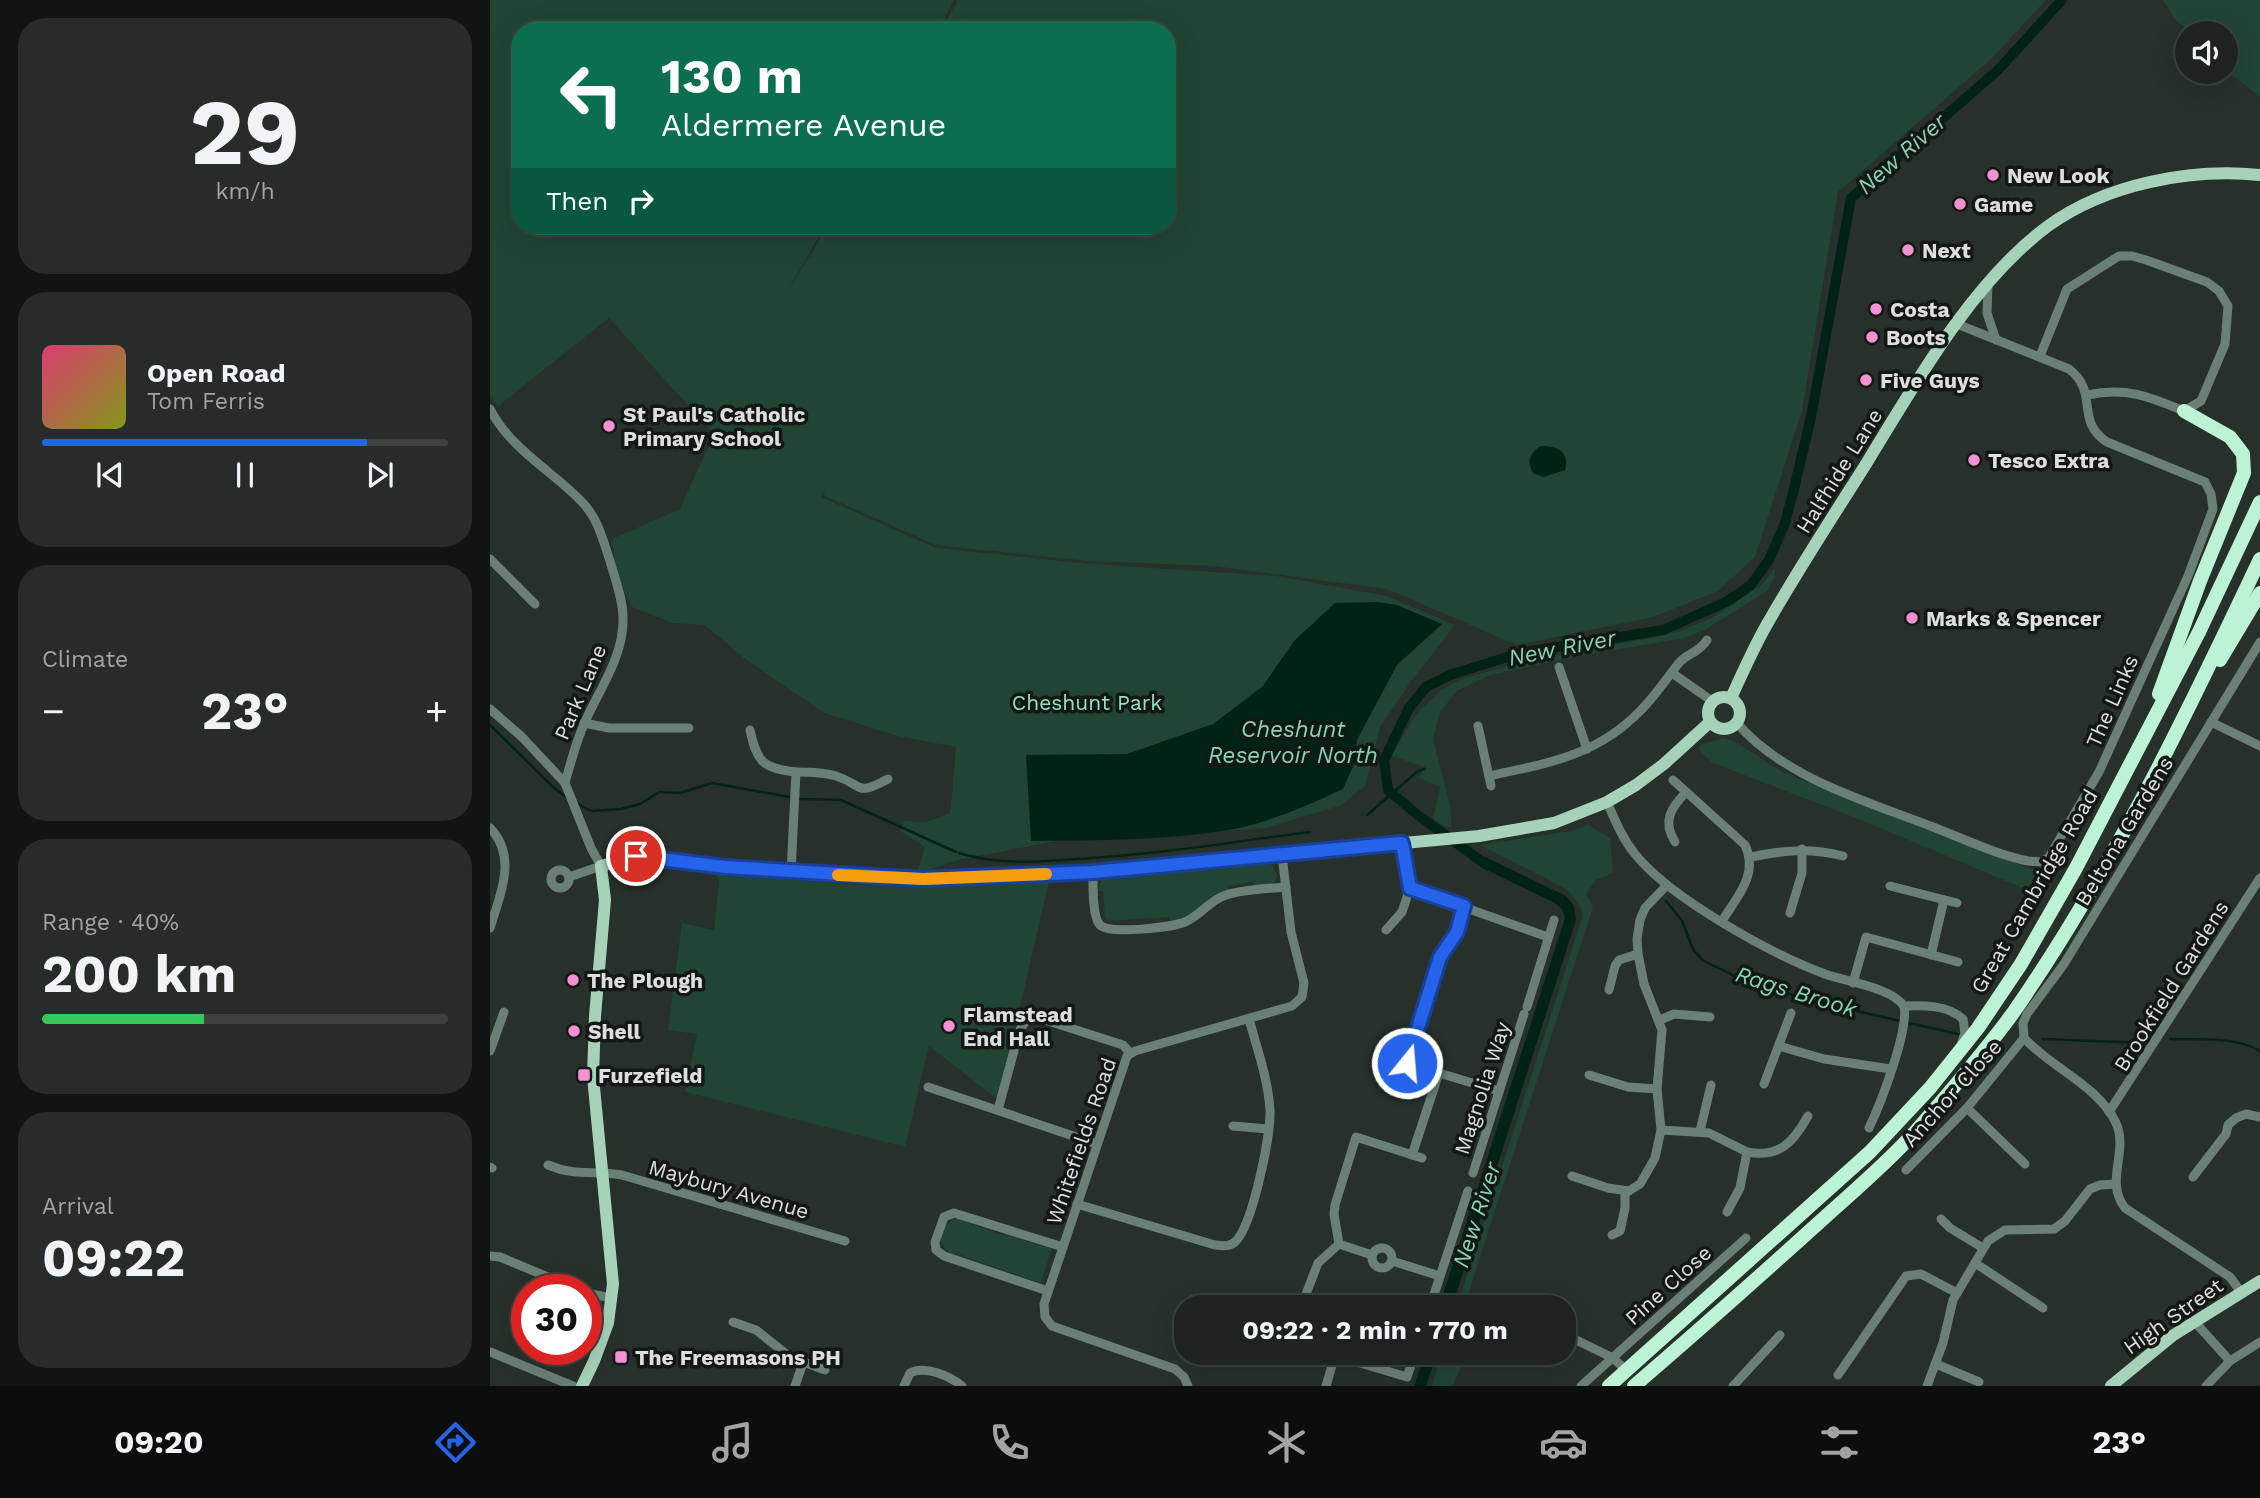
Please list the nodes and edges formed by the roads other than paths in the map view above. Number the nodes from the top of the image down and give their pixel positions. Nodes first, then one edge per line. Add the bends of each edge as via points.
1 (2260, 175) edge
2 (1988, 284) junction
3 (1957, 324) junction
4 (1996, 340) junction
5 (2040, 356) junction
6 (2087, 396) junction
7 (2184, 411) junction
8 (491, 415) edge
9 (2260, 502) edge
10 (490, 559) edge
11 (2260, 559) edge
12 (2260, 593) edge
13 (536, 604) dead end
14 (1707, 640) dead end
15 (2260, 642) edge
16 (1559, 667) dead end
17 (1672, 673) junction
18 (2204, 678) junction
19 (1731, 698) junction
20 (1712, 701) junction
21 (490, 709) edge
22 (2153, 719) junction
23 (1710, 722) junction
24 (2211, 722) junction
25 (584, 723) junction
26 (1737, 723) junction
27 (1478, 726) dead end
28 (689, 728) dead end
29 (750, 730) dead end
30 (2260, 746) edge
31 (1587, 750) junction
32 (796, 772) junction
33 (888, 779) dead end
34 (1673, 780) dead end
35 (566, 787) junction
36 (1686, 792) junction
37 (1607, 802) junction
38 (490, 828) edge
39 (1675, 842) dead end
40 (1402, 843) junction
41 (1802, 849) junction
42 (1282, 855) junction
43 (1843, 856) dead end
44 (1751, 858) junction
45 (601, 866) junction
46 (791, 872) junction
47 (1093, 872) junction
48 (569, 877) dead end
49 (2260, 878) edge
50 (1667, 885) junction
51 (1890, 886) dead end
52 (1286, 887) junction
53 (1410, 888) junction
54 (1944, 900) junction
55 (1957, 903) dead end
56 (1464, 906) junction
57 (1790, 913) dead end
58 (1554, 920) dead end
59 (1722, 921) junction
60 (490, 928) edge
61 (1387, 930) dead end
62 (1548, 937) junction
63 (1638, 954) junction
64 (1931, 955) junction
65 (1958, 962) dead end
66 (1853, 983) junction
67 (1609, 990) dead end
68 (1905, 1011) junction
69 (504, 1012) dead end
70 (1791, 1013) dead end
71 (1710, 1017) dead end
72 (1249, 1019) junction
73 (1660, 1020) junction
74 (492, 1037) edge
75 (2024, 1038) junction
76 (1779, 1046) junction
77 (1960, 1050) junction
78 (490, 1051) edge
79 (1130, 1053) junction
80 (1390, 1059) dead end
81 (1407, 1063) junction
82 (1891, 1069) junction
83 (1439, 1073) junction
84 (1589, 1075) dead end
85 (1764, 1084) dead end
86 (1711, 1085) dead end
87 (928, 1087) dead end
88 (1657, 1089) junction
89 (1499, 1091) junction
90 (1967, 1108) junction
91 (998, 1110) junction
92 (2109, 1112) junction
93 (1808, 1116) dead end
94 (2260, 1118) edge
95 (1233, 1126) dead end
96 (1869, 1128) dead end
97 (1268, 1129) junction
98 (1661, 1130) junction
99 (1700, 1132) junction
100 (1097, 1144) junction
101 (1747, 1152) junction
102 (548, 1164) dead end
103 (2025, 1164) dead end
104 (1906, 1170) dead end
105 (602, 1172) junction
106 (1473, 1173) dead end
107 (1572, 1176) dead end
108 (2193, 1177) dead end
109 (2116, 1184) junction
110 (1468, 1191) dead end
111 (1625, 1191) junction
112 (1077, 1203) junction
113 (1727, 1212) dead end
114 (1941, 1219) dead end
115 (1612, 1235) dead end
116 (1746, 1238) dead end
117 (845, 1241) dead end
118 (1339, 1244) junction
119 (1063, 1247) junction
120 (1983, 1248) junction
121 (490, 1256) edge
122 (1975, 1263) junction
123 (540, 1274) edge
124 (1440, 1276) junction
125 (2260, 1281) edge
126 (1048, 1291) junction
127 (2241, 1292) junction
128 (1957, 1293) junction
129 (1306, 1295) edge
130 (1434, 1295) edge
131 (602, 1296) edge
132 (612, 1298) junction
133 (2043, 1308) dead end
134 (2194, 1321) junction
135 (733, 1322) dead end
136 (1780, 1335) dead end
137 (1576, 1340) edge
138 (2260, 1342) edge
139 (490, 1352) edge
140 (1614, 1358) junction
141 (2230, 1361) junction
142 (803, 1363) junction
143 (1936, 1364) junction
144 (1329, 1365) edge
145 (1367, 1365) edge
146 (1411, 1365) edge
147 (825, 1370) dead end
148 (1627, 1371) junction
149 (1838, 1374) dead end
150 (1979, 1382) dead end
151 (573, 1386) edge
152 (582, 1386) edge
153 (795, 1386) edge
154 (904, 1386) edge
155 (962, 1386) edge
156 (1188, 1386) edge
157 (1326, 1386) edge
158 (1581, 1386) edge
159 (1609, 1386) edge
160 (1634, 1386) edge
161 (1733, 1386) edge
162 (1927, 1386) edge
163 (2111, 1386) edge
164 (2206, 1386) edge

1 - 2 main road, Halfhide Lane via 2192,175 2111,194 2050,224
2 - 3 main road, Halfhide Lane
2 - 4 street via 1987,313
3 - 4 street, The Links
3 - 19 main road, Halfhide Lane via 1765,627
4 - 5 street, The Links
5 - 6 street, The Links via 2077,375
5 - 7 street via 2067,289 2119,256 2146,260 2207,282 2228,306 2225,344 2201,401
6 - 7 street via 2129,392
6 - 26 street, The Links via 2091,428 2097,436 2205,482 2213,509 2188,576 2099,772 2049,857 2041,862 2016,859 1877,807 1791,769
7 - 22 highway via 2230,437 2243,454 2244,473 2161,686
8 - 25 street, Park Lane via 527,456 591,513 615,577 623,615 620,645
9 - 22 highway, Great Cambridge Road
10 - 13 street
11 - 18 highway, Great Cambridge Road
12 - 18 highway via 2225,654
14 - 17 street
15 - 24 street, Beltona Gardens
16 - 31 street
17 - 20 street
17 - 31 street via 1640,711
18 - 160 highway, Great Cambridge Road via 2062,937 1985,1048 1896,1152
19 - 20 main road via 1721,696
19 - 26 main road via 1740,710
20 - 23 main road via 1707,711
21 - 35 street
22 - 77 highway, Great Cambridge Road via 2021,964
23 - 26 main road via 1723,729
23 - 37 main road via 1664,764
24 - 30 street
24 - 75 street, Beltona Gardens via 2064,964 2027,1014
25 - 28 street
25 - 35 street, Park Lane
27 - 31 street via 1490,781
29 - 32 street via 754,751 764,764
32 - 33 street via 837,776 863,789
32 - 46 street
34 - 36 street
35 - 45 street
36 - 39 street via 1668,815 1668,829
36 - 44 street via 1745,845
37 - 40 main road via 1522,830
37 - 50 street via 1635,854
38 - 60 street via 501,842 506,861
40 - 42 main road
40 - 53 street
41 - 43 street
41 - 44 street
41 - 57 street via 1802,873
42 - 47 main road
42 - 52 street, Whitefields Road
44 - 59 street via 1747,879
45 - 46 main road via 636,856
45 - 48 street
45 - 105 main road via 605,900 593,1057
46 - 47 main road via 923,879
47 - 52 street via 1096,917 1099,925 1111,930 1180,924 1229,894
49 - 92 street, Brookfield Gardens
50 - 59 street
50 - 63 street via 1643,912
51 - 54 street
52 - 72 street, Whitefields Road via 1304,993 1292,1006
53 - 56 street
53 - 61 street via 1402,912
54 - 55 street
54 - 64 street
56 - 62 street
56 - 81 street via 1457,932 1440,957
58 - 62 street, Magnolia Way
59 - 66 street via 1796,962
62 - 89 street, Magnolia Way
63 - 67 street via 1619,960
63 - 73 street via 1644,984
64 - 65 street
64 - 66 street via 1866,937
66 - 68 street via 1896,998
68 - 77 street via 1927,1004 1958,1014 1965,1033
68 - 82 street
69 - 74 street
70 - 76 street
71 - 73 street via 1674,1014
72 - 79 street, Whitefields Road
72 - 97 street via 1265,1080
73 - 88 street
74 - 78 street
75 - 90 street, Anchor Close
75 - 92 street
76 - 82 street via 1824,1059
76 - 85 street
77 - 148 highway, Great Cambridge Road via 1871,1152
79 - 91 street via 1123,1045 1030,1018 1020,1029
79 - 100 street, Whitefields Road
80 - 81 street
81 - 83 street
82 - 96 street
83 - 89 street
83 - 118 street via 1417,1156 1356,1138 1335,1205
84 - 88 street via 1628,1087
86 - 99 street
87 - 91 street
88 - 98 street
89 - 106 street, Magnolia Way
90 - 103 street
90 - 104 street, Anchor Close
91 - 100 street
92 - 109 street via 2120,1136
93 - 101 street via 1780,1150
94 - 108 street via 2246,1114 2228,1125 2226,1135
95 - 97 street
97 - 112 street via 1250,1207 1235,1242 1226,1246
98 - 99 street
98 - 111 street via 1646,1176 1637,1187
99 - 101 street
100 - 112 street, Whitefields Road
101 - 113 street via 1740,1188
102 - 105 street via 573,1173
105 - 117 street, Maybury Avenue
105 - 132 main road
107 - 111 street
109 - 120 street via 2090,1189 2059,1226 2005,1230
109 - 127 street via 2126,1208 2230,1277
110 - 124 street
111 - 115 street via 1620,1231
112 - 119 street, Whitefields Road
114 - 120 street
116 - 140 street, Pine Close
118 - 124 street via 1373,1255 1378,1267 1385,1268 1392,1261
118 - 129 street via 1318,1264
119 - 126 street, Whitefields Road
119 - 126 street via 954,1213 944,1217 935,1242 944,1256
120 - 122 street
121 - 123 street
122 - 128 street
122 - 133 street
124 - 130 street
125 - 127 main road, High Street
126 - 156 street, Whitefields Road via 1044,1312 1052,1326 1175,1369
127 - 134 main road, High Street
128 - 143 street
128 - 149 street via 1921,1274 1906,1276
131 - 132 street
132 - 152 main road via 608,1323
134 - 141 street
134 - 163 main road, High Street
135 - 142 street via 756,1330
136 - 161 street
137 - 140 street
138 - 141 street
139 - 151 street
140 - 148 street
140 - 158 street, Pine Close
141 - 164 street
142 - 147 street
142 - 153 street
143 - 150 street
143 - 162 street
144 - 157 street
145 - 146 street via 1407,1377
148 - 159 highway, Great Cambridge Road
154 - 155 street via 915,1370 946,1376

